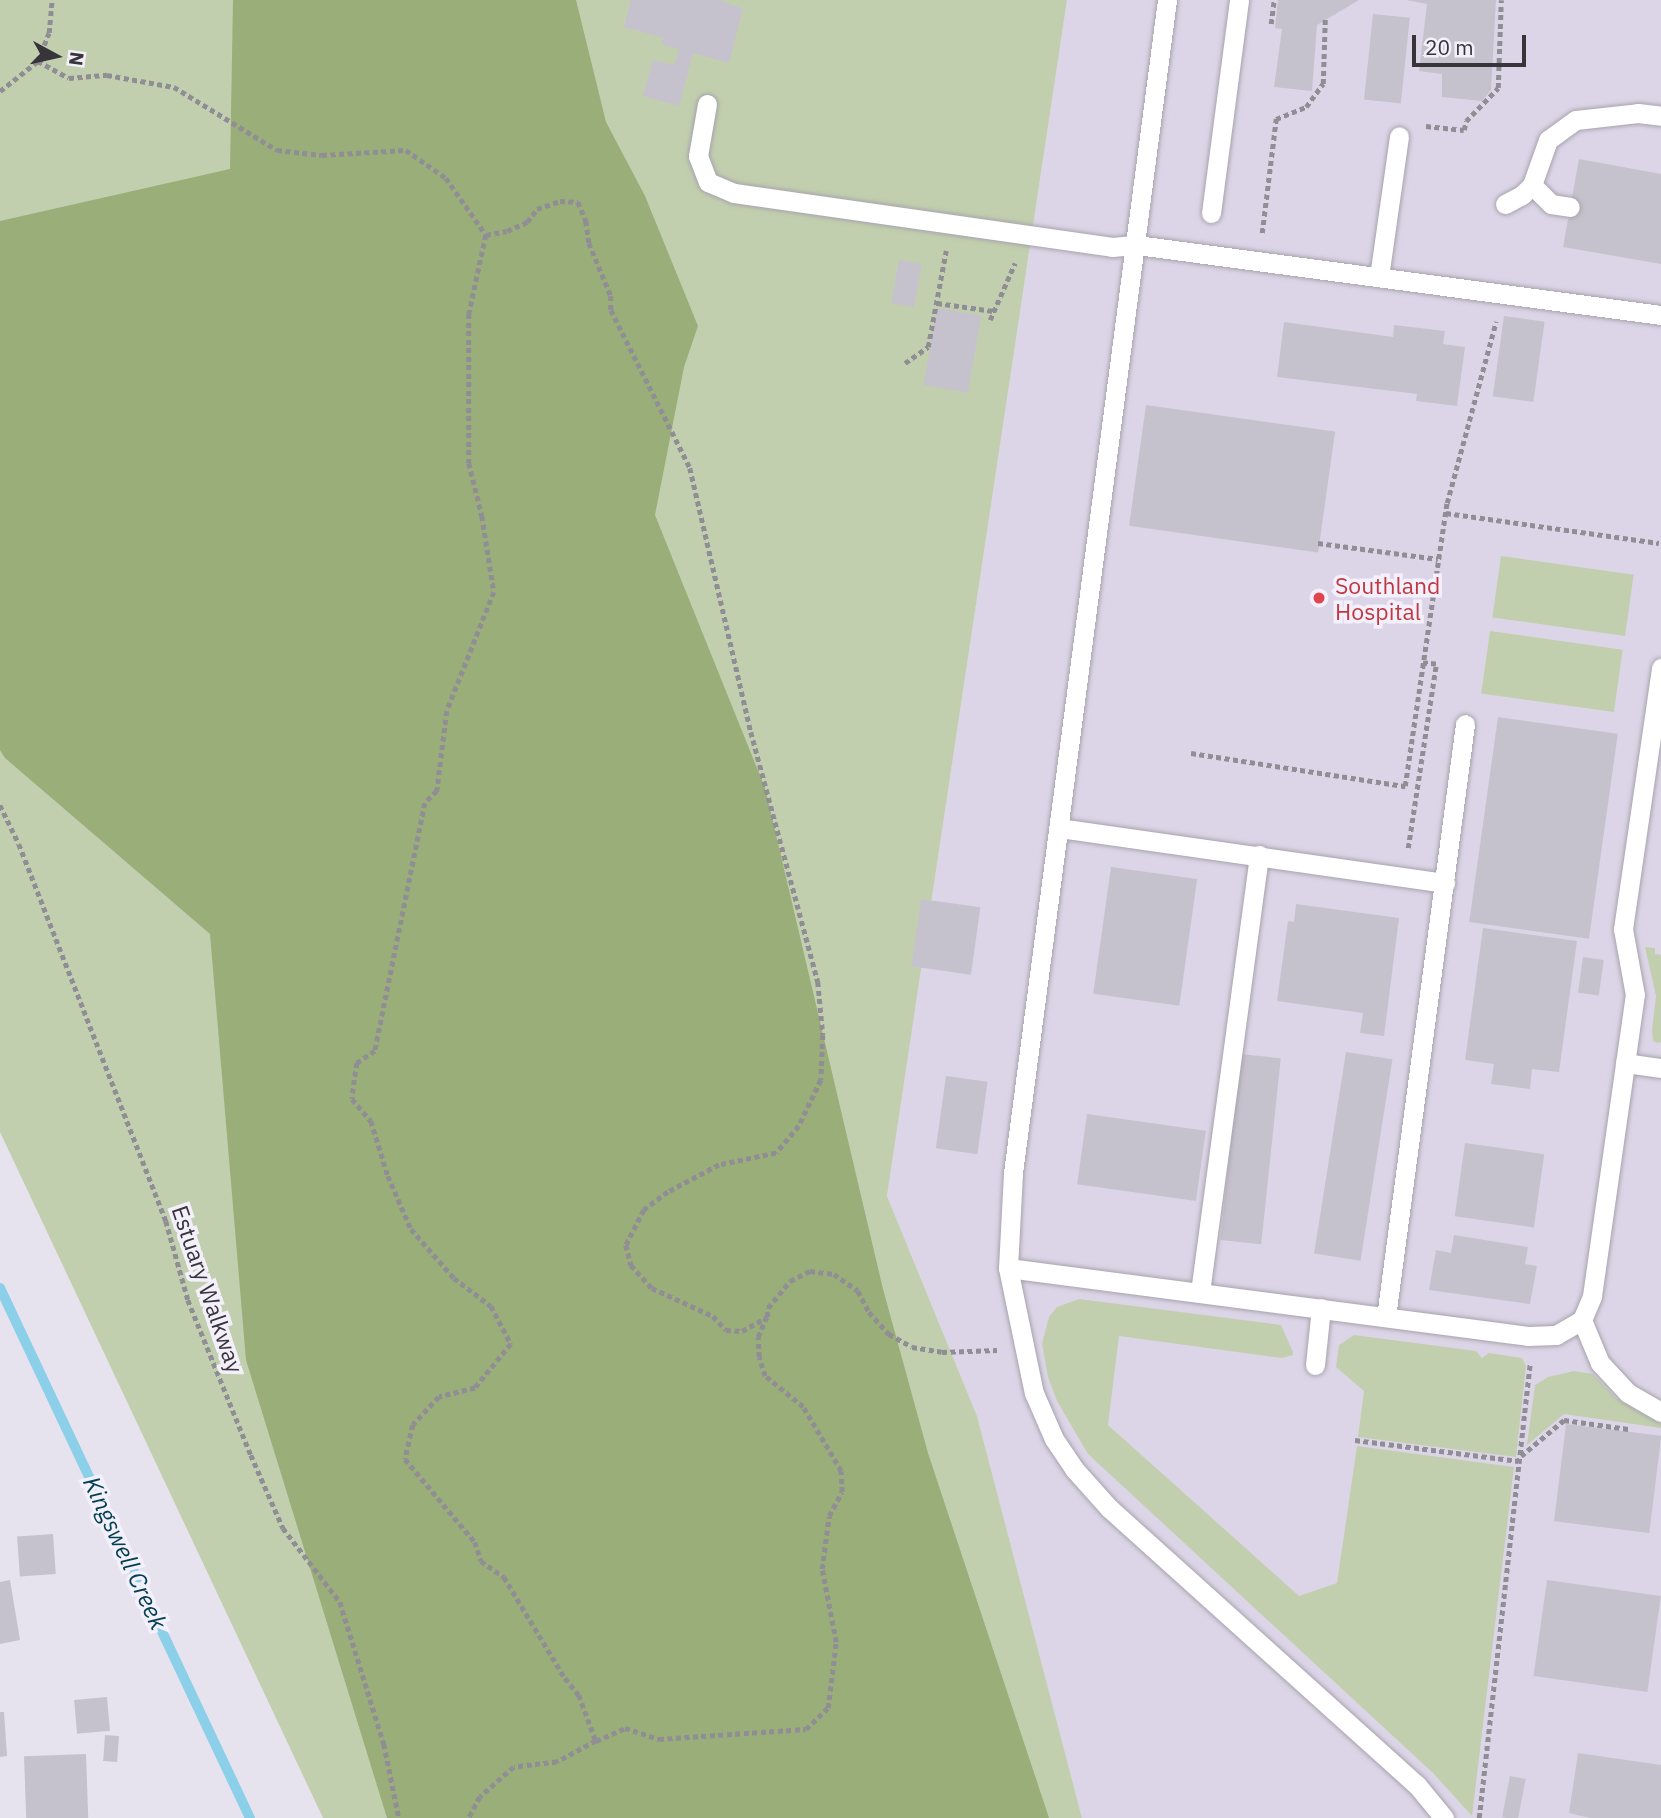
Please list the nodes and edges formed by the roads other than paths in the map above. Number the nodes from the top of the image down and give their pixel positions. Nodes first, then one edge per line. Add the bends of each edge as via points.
1 (1167, 0) edge
2 (1239, 0) edge
3 (707, 104) dead end
4 (1661, 116) edge
5 (1399, 136) road end
6 (1532, 185) junction
7 (1505, 204) dead end
8 (1570, 207) dead end
9 (1210, 213) dead end
10 (1137, 245) junction
11 (1379, 277) junction
12 (1661, 315) edge
13 (1661, 668) edge
14 (1465, 724) dead end
15 (1059, 828) junction
16 (1259, 855) junction
17 (1445, 883) junction
18 (1625, 1063) junction
19 (1661, 1069) edge
20 (1008, 1268) junction
21 (1200, 1292) junction
22 (1321, 1308) junction
23 (1386, 1317) junction
24 (1582, 1320) junction
25 (1315, 1365) dead end
26 (1661, 1412) edge
27 (1444, 1818) edge

1 - 10 lane
2 - 9 lane
3 - 10 lane via 698,156 708,182 734,193 1112,247
4 - 6 lane via 1638,113 1576,120 1548,140
5 - 11 lane
6 - 7 lane
6 - 8 lane via 1552,204
10 - 11 lane
10 - 15 lane
11 - 12 lane
13 - 18 lane via 1623,929 1635,995
14 - 17 lane
15 - 16 lane
15 - 20 lane via 1013,1173
16 - 17 lane
16 - 21 lane
17 - 23 lane
18 - 19 lane
18 - 24 lane via 1592,1296
20 - 21 lane
20 - 27 lane via 1034,1393 1054,1439 1110,1508 1417,1786
21 - 22 lane
22 - 23 lane
22 - 25 lane
23 - 24 lane via 1534,1336 1556,1335
24 - 26 lane via 1600,1363 1629,1393

